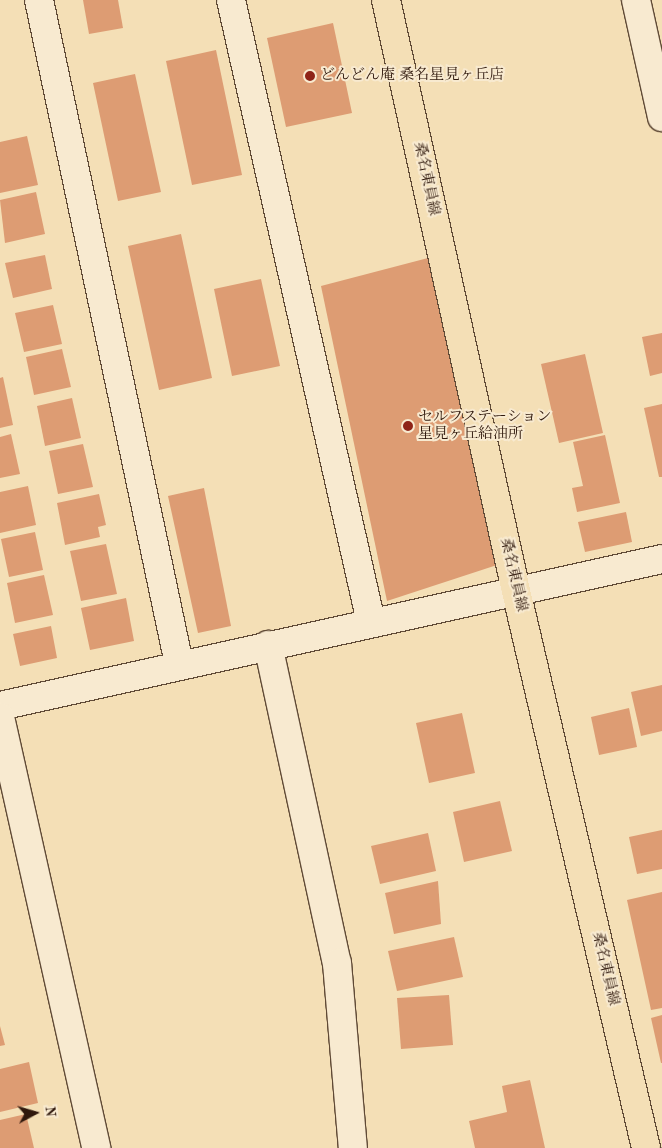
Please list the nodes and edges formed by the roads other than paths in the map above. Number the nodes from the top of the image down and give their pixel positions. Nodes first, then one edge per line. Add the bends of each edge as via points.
1 (39, 0) edge
2 (231, 0) edge
3 (386, 0) edge
4 (636, 0) edge
5 (661, 107) edge
6 (662, 559) edge
7 (516, 591) junction
8 (371, 622) junction
9 (268, 645) junction
10 (179, 664) junction
11 (0, 706) edge
12 (0, 717) edge
13 (96, 1148) edge
14 (354, 1148) edge
15 (646, 1148) edge

1 - 10 street
2 - 8 street
3 - 7 main road, 桑名東員線
4 - 5 street
6 - 7 street
7 - 8 street
7 - 15 main road, 桑名東員線
8 - 9 street
9 - 10 street
9 - 14 street via 337,963
10 - 11 street
12 - 13 street

